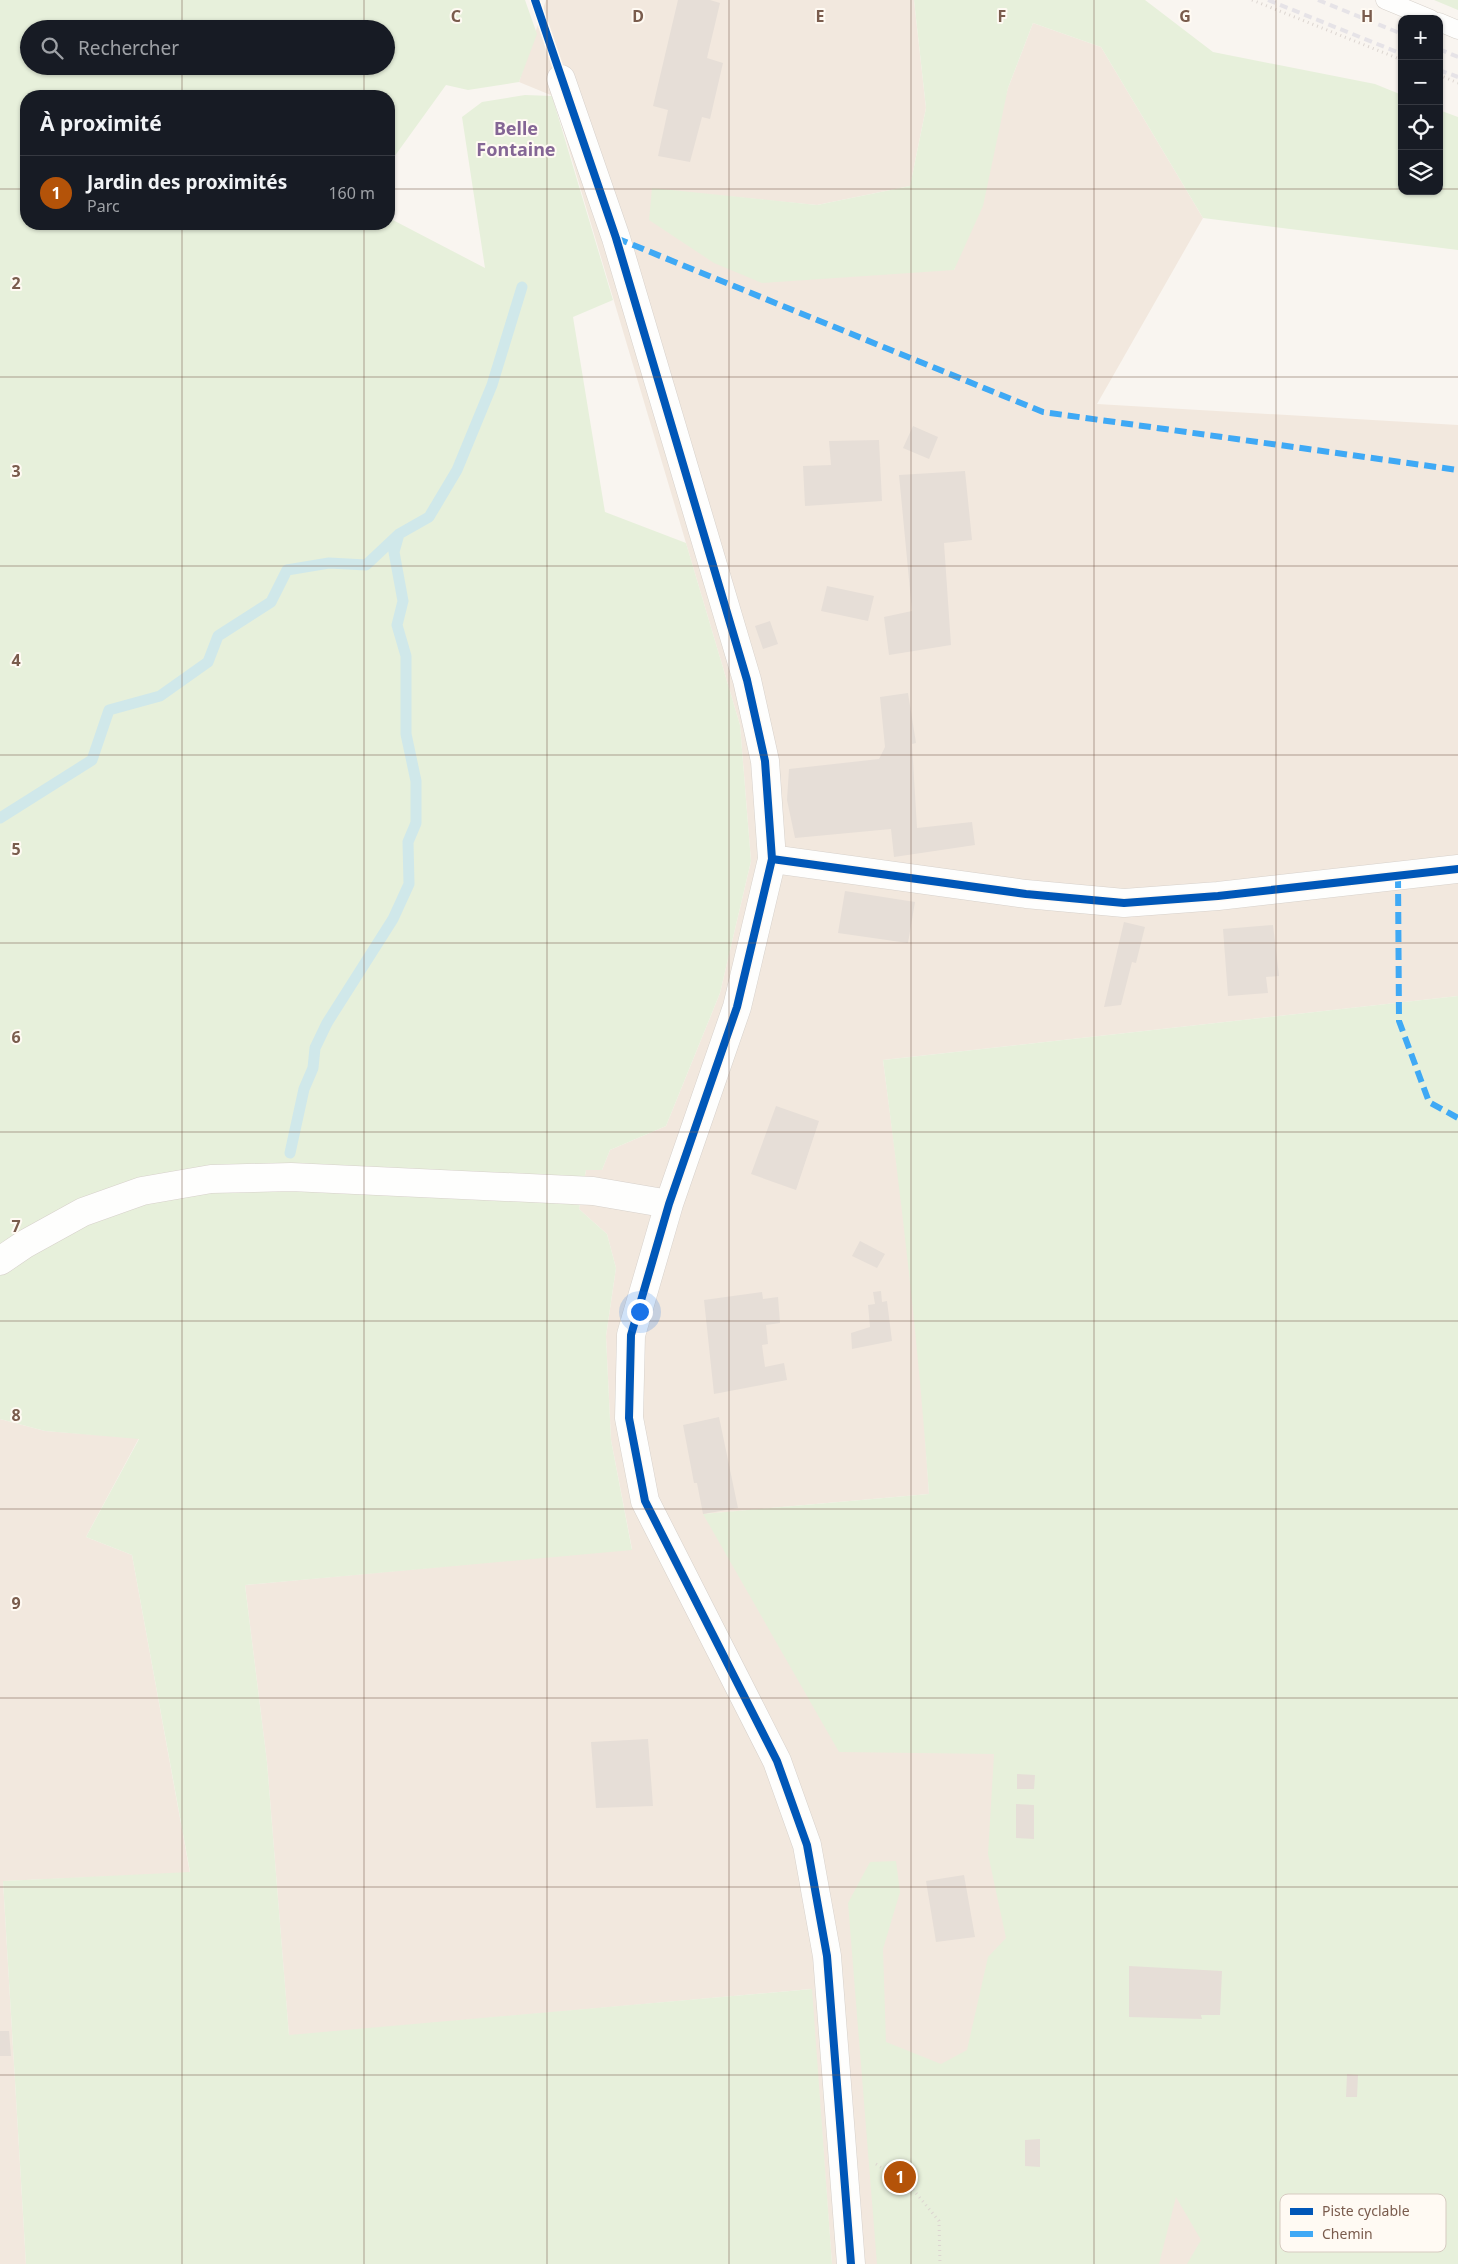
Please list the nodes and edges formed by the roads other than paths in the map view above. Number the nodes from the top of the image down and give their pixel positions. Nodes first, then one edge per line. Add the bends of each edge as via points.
1 (1385, 0) edge
2 (1421, 15) edge
3 (1443, 24) edge
4 (1458, 30) edge
5 (560, 79) dead end
6 (772, 859) junction
7 (1458, 869) edge
8 (669, 1204) junction
9 (0, 1262) edge
10 (851, 2264) edge

1 - 2 lane
3 - 4 lane
5 - 6 street via 616,238 747,680 765,761
6 - 7 street via 1026,894 1124,903 1218,896
6 - 8 street via 736,1007
8 - 9 street via 593,1191 291,1177 211,1179 142,1191 83,1212 25,1244
8 - 10 street via 631,1335 629,1418 645,1501 777,1761 807,1845 827,1956

